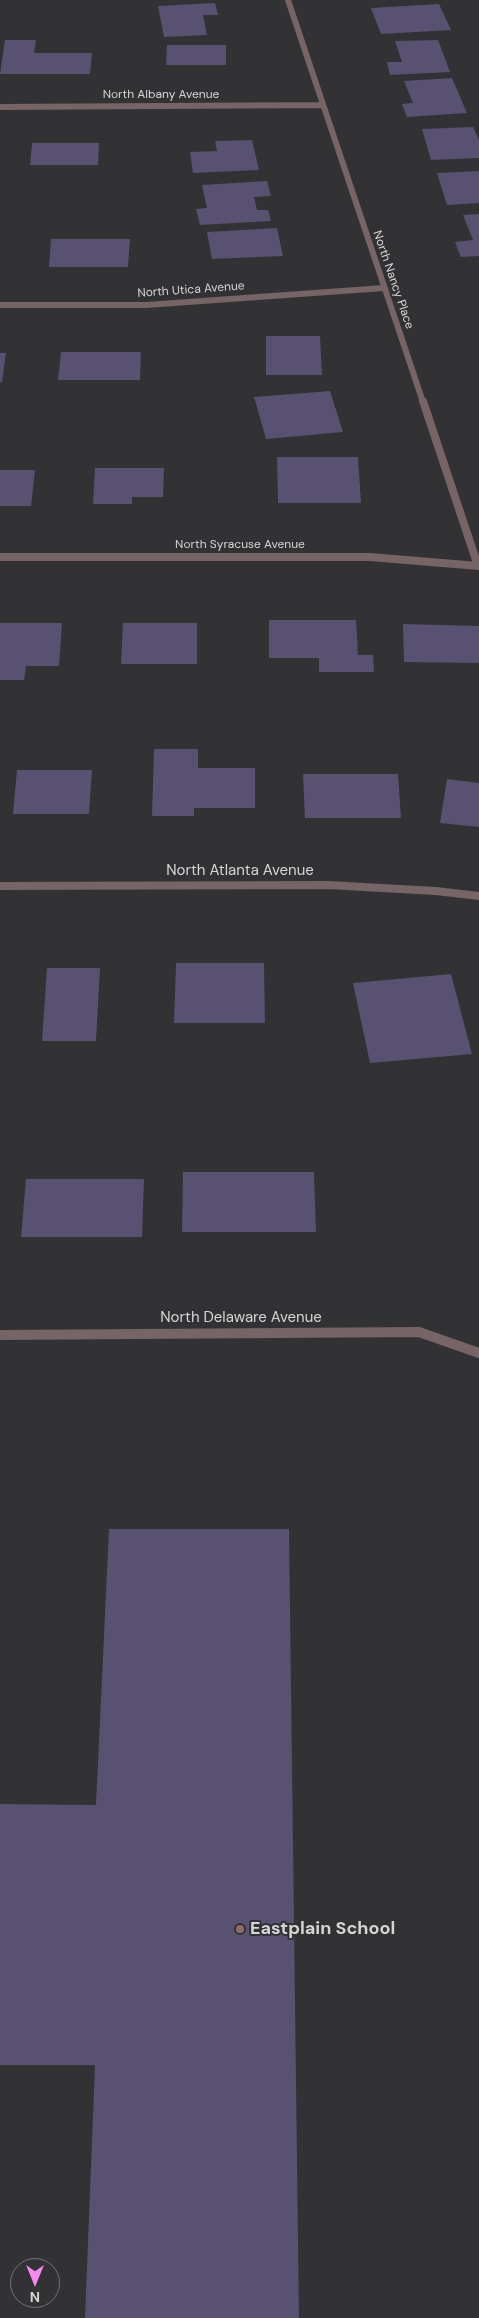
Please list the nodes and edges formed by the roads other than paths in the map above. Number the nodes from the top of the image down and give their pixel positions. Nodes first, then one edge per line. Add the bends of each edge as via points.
1 (288, 0) edge
2 (322, 106) junction
3 (0, 107) edge
4 (384, 288) junction
5 (0, 305) edge
6 (0, 557) edge
7 (478, 566) edge
8 (0, 886) edge
9 (479, 896) edge
10 (0, 1335) edge
11 (479, 1353) edge

1 - 2 street, North Nancy Place
2 - 3 street, North Albany Avenue
2 - 4 street, North Nancy Place
4 - 5 street, North Utica Avenue via 146,305
4 - 7 street, North Nancy Place
6 - 7 street, North Syracuse Avenue via 370,557
8 - 9 street, North Atlanta Avenue via 328,885
10 - 11 street, North Delaware Avenue via 420,1332

